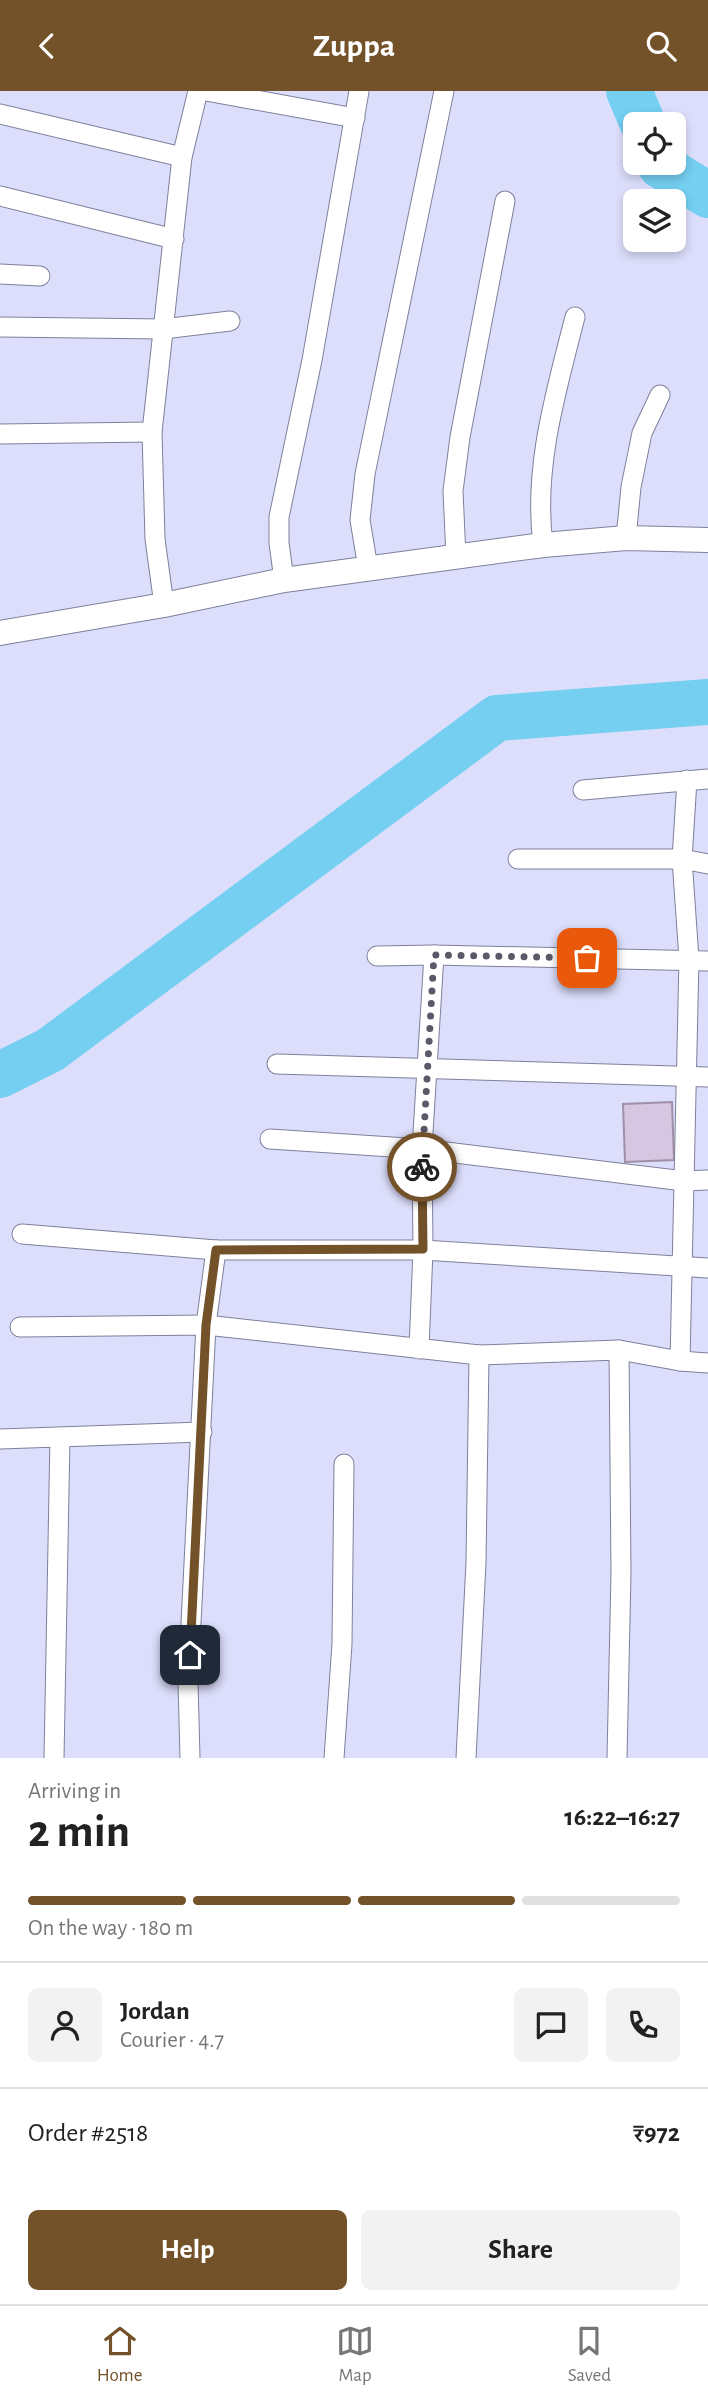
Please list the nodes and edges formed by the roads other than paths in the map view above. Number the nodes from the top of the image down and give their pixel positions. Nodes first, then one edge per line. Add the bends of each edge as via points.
1 (198, 91) edge
2 (206, 91) edge
3 (359, 91) edge
4 (444, 91) edge
5 (0, 114) edge
6 (355, 118) junction
7 (182, 157) junction
8 (0, 196) edge
9 (505, 201) dead end
10 (174, 239) junction
11 (0, 274) edge
12 (40, 276) dead end
13 (575, 317) dead end
14 (230, 321) dead end
15 (0, 327) edge
16 (163, 330) junction
17 (660, 395) dead end
18 (152, 432) junction
19 (0, 434) edge
20 (626, 538) junction
21 (708, 540) edge
22 (543, 545) junction
23 (456, 557) junction
24 (368, 568) junction
25 (284, 580) junction
26 (164, 605) junction
27 (0, 633) edge
28 (708, 779) edge
29 (687, 780) junction
30 (583, 790) dead end
31 (518, 859) dead end
32 (682, 859) junction
33 (708, 864) edge
34 (434, 955) junction
35 (377, 956) dead end
36 (698, 960) edge
37 (277, 1064) dead end
38 (429, 1067) junction
39 (708, 1077) edge
40 (685, 1078) junction
41 (270, 1139) dead end
42 (422, 1149) junction
43 (708, 1180) edge
44 (684, 1181) junction
45 (22, 1234) dead end
46 (423, 1249) junction
47 (216, 1250) junction
48 (683, 1266) junction
49 (708, 1268) edge
50 (206, 1325) junction
51 (20, 1327) dead end
52 (419, 1349) junction
53 (620, 1350) junction
54 (480, 1355) junction
55 (680, 1361) junction
56 (708, 1363) edge
57 (202, 1432) junction
58 (60, 1437) junction
59 (0, 1439) edge
60 (344, 1464) dead end
61 (54, 1758) edge
62 (190, 1758) edge
63 (334, 1758) edge
64 (466, 1758) edge
65 (617, 1758) edge

1 - 7 street
2 - 6 street
3 - 6 street
4 - 24 street via 366,474 360,520
5 - 7 street
6 - 25 street via 279,517
7 - 10 street
8 - 10 street
9 - 23 street via 460,437 453,491
10 - 16 street
11 - 12 street
13 - 22 street via 542,460 539,514
14 - 16 street
15 - 16 street
16 - 18 street
17 - 20 street via 642,433
18 - 19 street
18 - 26 street via 155,539
20 - 21 street
20 - 22 street
22 - 23 street
23 - 24 street
24 - 25 street
25 - 26 street
26 - 27 street
28 - 29 street
29 - 30 street
29 - 32 street
31 - 32 street
32 - 33 street
32 - 36 street
34 - 35 street
34 - 36 street
34 - 38 street
36 - 40 street
37 - 38 street
38 - 40 street
38 - 42 street
39 - 40 street
40 - 44 street
41 - 42 street
42 - 44 street
42 - 46 street
43 - 44 street
44 - 48 street
45 - 47 street
46 - 47 street
46 - 48 street
46 - 52 street
47 - 50 street
48 - 49 street
48 - 55 street
50 - 51 street
50 - 52 street
50 - 57 street
52 - 54 street
53 - 54 street
53 - 55 street
53 - 65 street
54 - 64 street
55 - 56 street
57 - 58 street
57 - 62 street via 188,1683
58 - 59 street
58 - 61 street
60 - 63 street via 342,1644

